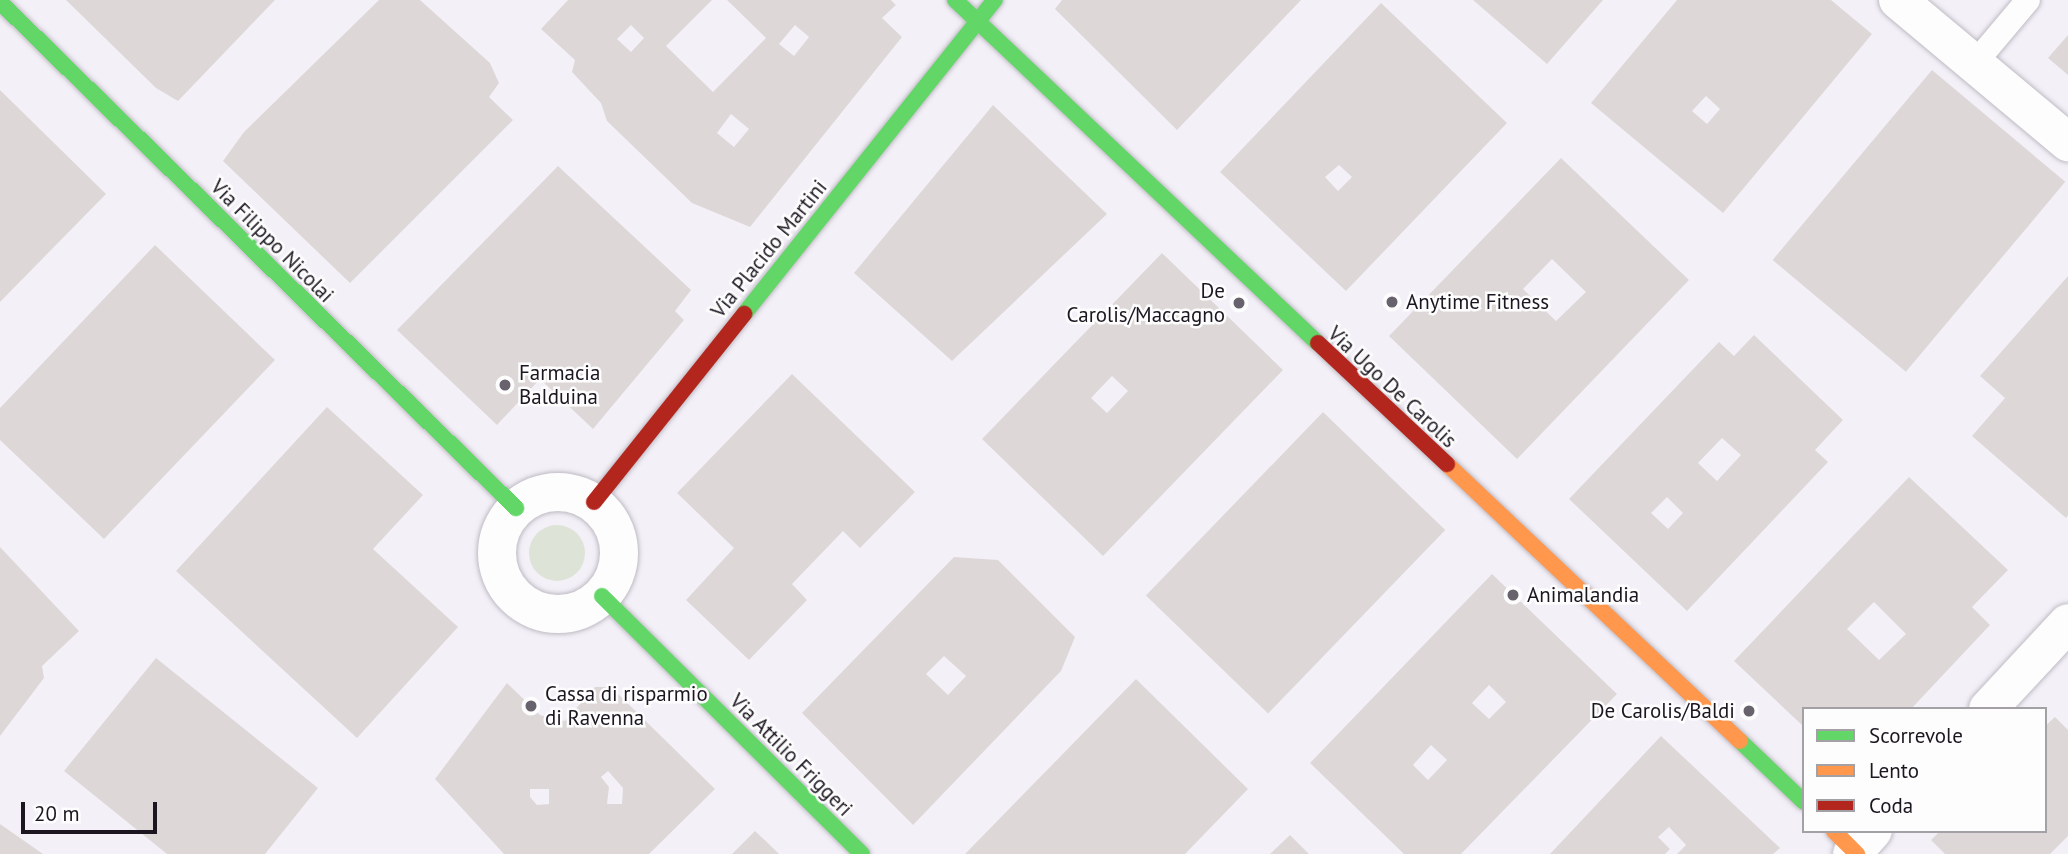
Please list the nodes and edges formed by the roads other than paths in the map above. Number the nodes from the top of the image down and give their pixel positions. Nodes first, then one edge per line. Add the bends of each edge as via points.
1 (955, 0) edge
2 (995, 0) edge
3 (1898, 0) edge
4 (2028, 0) edge
5 (0, 2) edge
6 (978, 22) junction
7 (1975, 64) junction
8 (2068, 142) edge
9 (594, 502) junction
10 (516, 508) junction
11 (602, 596) junction
12 (2068, 623) edge
13 (1990, 707) edge
14 (1802, 800) edge
15 (862, 854) edge

1 - 6 street, Via Ugo De Carolis
2 - 6 street, Via Placido Martini
3 - 7 street
4 - 7 lane
5 - 10 street, Via Filippo Nicolai
6 - 9 street, Via Placido Martini
6 - 14 street, Via Ugo De Carolis
7 - 8 street
9 - 10 street via 554,492
9 - 11 street via 618,537 617,568
10 - 11 street via 504,524 497,562 503,582 515,597 549,614 578,610
11 - 15 street, Via Attilio Friggeri
12 - 13 street

